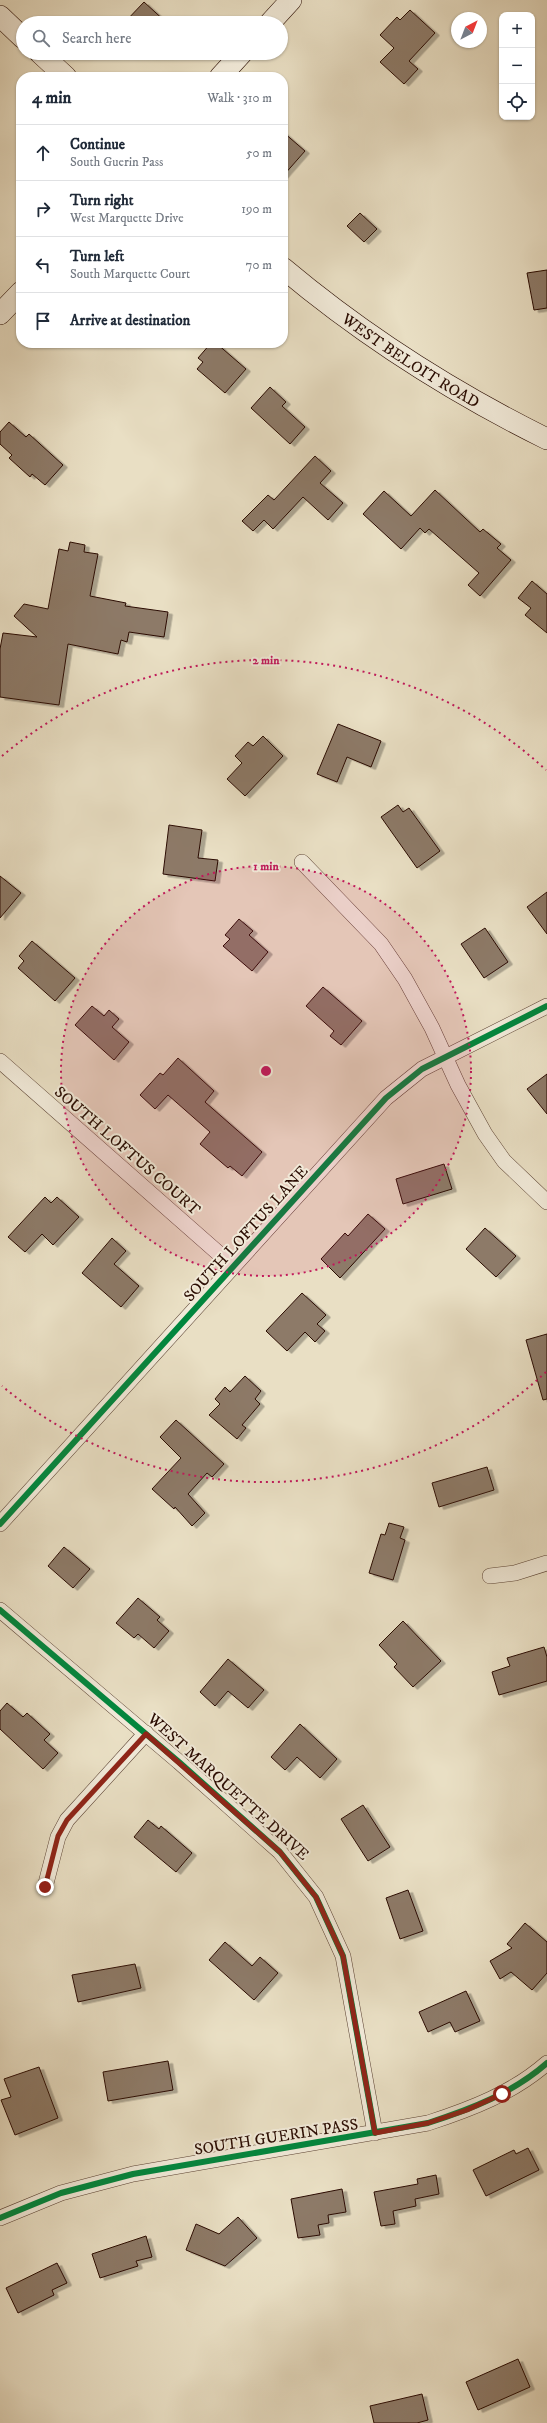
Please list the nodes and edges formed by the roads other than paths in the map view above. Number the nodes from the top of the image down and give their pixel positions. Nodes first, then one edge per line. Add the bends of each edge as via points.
1 (292, 0) edge
2 (0, 16) edge
3 (277, 16) edge
4 (16, 31) edge
5 (48, 60) edge
6 (236, 60) edge
7 (61, 72) edge
8 (225, 72) edge
9 (288, 272) edge
10 (16, 297) edge
11 (0, 314) edge
12 (547, 439) edge
13 (302, 862) dead end
14 (547, 1006) edge
15 (446, 1056) junction
16 (0, 1061) edge
17 (547, 1202) edge
18 (232, 1266) junction
19 (0, 1524) edge
20 (547, 1563) edge
21 (490, 1576) dead end
22 (0, 1610) edge
23 (146, 1734) junction
24 (45, 1887) dead end
25 (547, 2063) edge
26 (375, 2133) junction
27 (0, 2218) edge

1 - 3 main road
2 - 4 main road
5 - 7 main road
6 - 8 main road
9 - 12 main road, WEST BELOIT ROAD via 362,331 410,363
10 - 11 main road
13 - 15 street via 382,944 405,979
14 - 15 street, SOUTH LOFTUS LANE
15 - 17 street via 458,1086 484,1134 504,1161
15 - 18 street, SOUTH LOFTUS LANE via 422,1069 386,1098
16 - 18 street, SOUTH LOFTUS COURT
18 - 19 street, SOUTH LOFTUS LANE
20 - 21 street via 515,1573
22 - 23 street, WEST MARQUETTE DRIVE
23 - 24 street via 67,1820 58,1836
23 - 26 street, WEST MARQUETTE DRIVE via 280,1852 316,1897 343,1956
25 - 26 street, SOUTH GUERIN PASS via 502,2094 467,2110 428,2123
26 - 27 street, SOUTH GUERIN PASS via 133,2174 61,2193

